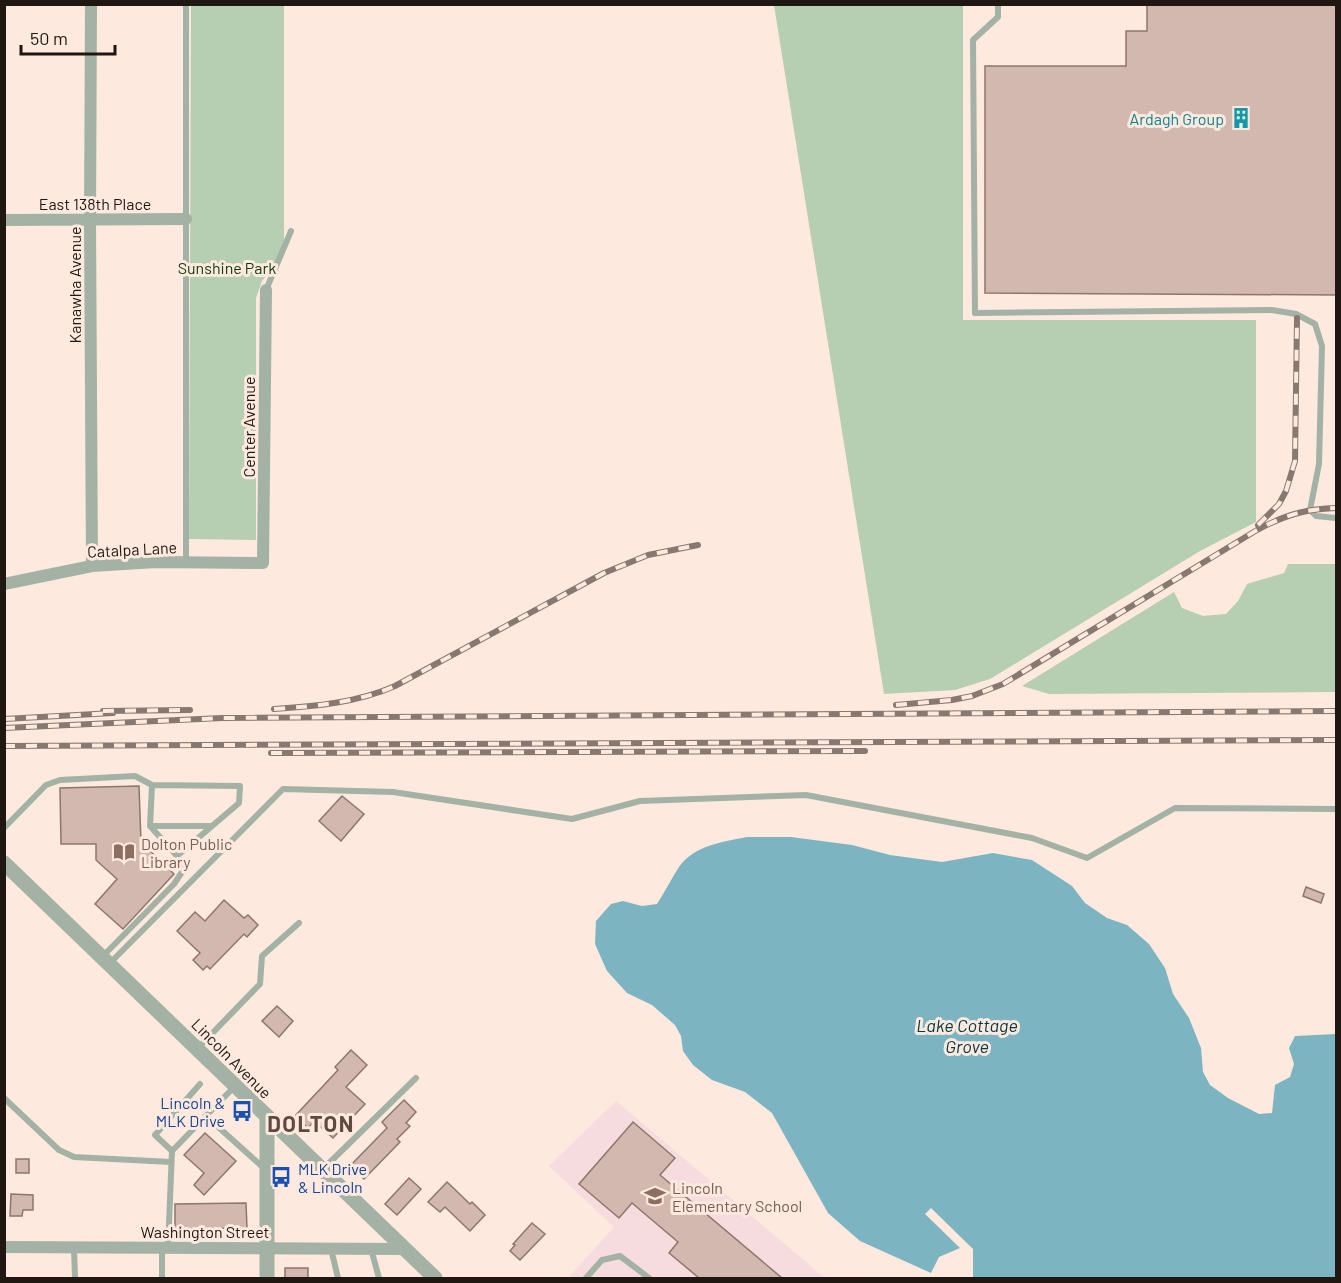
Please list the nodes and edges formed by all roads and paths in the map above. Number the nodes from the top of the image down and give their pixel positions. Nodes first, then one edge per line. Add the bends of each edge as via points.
1 (91, 4) edge
2 (186, 4) edge
3 (998, 4) edge
4 (186, 219) junction
5 (4, 220) edge
6 (90, 220) junction
7 (291, 231) dead end
8 (266, 290) joint
9 (1336, 518) edge
10 (186, 562) junction
11 (263, 563) joint
12 (92, 566) junction
13 (4, 584) edge
14 (152, 785) junction
15 (1336, 809) edge
16 (150, 826) junction
17 (212, 826) junction
18 (4, 828) edge
19 (177, 856) junction
20 (4, 863) edge
21 (299, 923) dead end
22 (106, 961) junction
23 (198, 1049) junction
24 (417, 1078) dead end
25 (200, 1084) dead end
26 (236, 1085) junction
27 (4, 1098) edge
28 (206, 1116) junction
29 (267, 1118) junction
30 (172, 1151) junction
31 (171, 1162) junction
32 (323, 1170) junction
33 (267, 1171) junction
34 (4, 1247) edge
35 (74, 1248) junction
36 (165, 1248) junction
37 (267, 1248) junction
38 (331, 1249) junction
39 (371, 1249) junction
40 (405, 1250) junction
41 (75, 1278) edge
42 (162, 1278) edge
43 (267, 1278) edge
44 (338, 1278) edge
45 (379, 1278) edge
46 (435, 1278) edge
47 (586, 1278) edge
48 (649, 1278) edge

1 - 6 street, Kanawha Avenue
2 - 4 lane
3 - 9 lane via 998,17 973,40 975,313 1272,310 1296,314 1315,324 1322,346 1319,464 1310,510 1316,516
4 - 6 street, East 138th Place
4 - 10 lane
5 - 6 street, East 138th Place
6 - 12 street, Kanawha Avenue
7 - 8 lane
8 - 11 street, Center Avenue
10 - 11 street, Catalpa Lane
10 - 12 street, Catalpa Lane
12 - 13 street, Catalpa Lane
14 - 16 lane
14 - 17 lane via 240,786 239,803
14 - 18 lane via 135,776 60,780 46,785
15 - 22 lane via 1175,808 1087,858 1032,838 806,795 640,801 572,819 393,792 283,789
16 - 17 lane
16 - 19 lane
17 - 19 lane
19 - 22 lane via 182,872
20 - 22 street, Lincoln Avenue
21 - 23 lane via 262,956 260,984
22 - 23 street, Lincoln Avenue
23 - 26 street, Lincoln Avenue
24 - 32 lane
25 - 30 lane via 155,1135
26 - 28 lane
26 - 29 street, Lincoln Avenue
27 - 31 lane via 59,1150 74,1157
28 - 30 lane
28 - 33 lane
29 - 32 street, Lincoln Avenue
29 - 33 street
30 - 31 lane
31 - 36 lane
32 - 40 street, Lincoln Avenue
33 - 37 street
34 - 35 street, Washington Street
35 - 36 street, Washington Street
35 - 41 lane
36 - 37 street, Washington Street
36 - 42 lane
37 - 38 street, Washington Street
37 - 43 street
38 - 39 street, Washington Street
38 - 44 lane
39 - 40 street, Washington Street
39 - 45 lane
40 - 46 street, Lincoln Avenue
47 - 48 lane via 602,1260 620,1256

